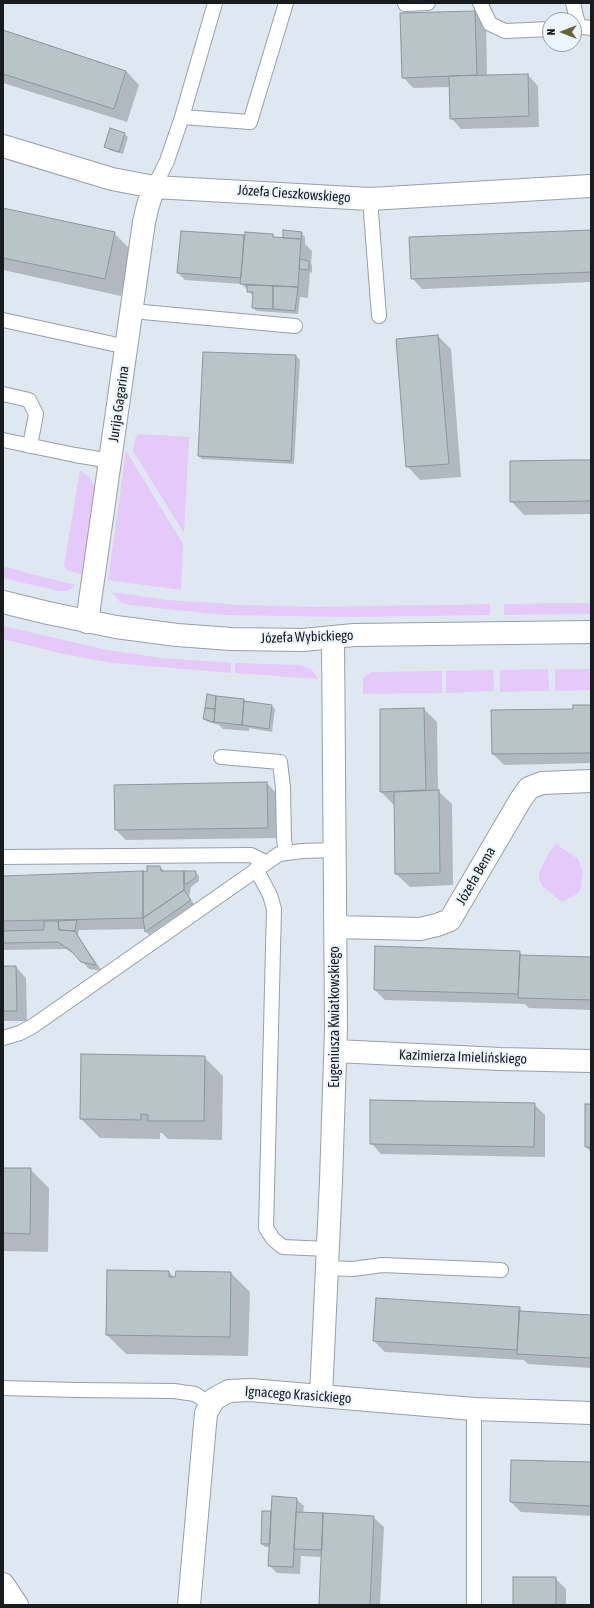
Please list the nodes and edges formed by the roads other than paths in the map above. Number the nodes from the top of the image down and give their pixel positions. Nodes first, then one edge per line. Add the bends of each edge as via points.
1 (215, 3) edge
2 (286, 3) edge
3 (428, 3) edge
4 (480, 3) edge
5 (405, 4) edge
6 (542, 29) edge
7 (182, 117) junction
8 (3, 146) edge
9 (591, 186) edge
10 (154, 187) junction
11 (370, 199) junction
12 (132, 311) junction
13 (379, 316) dead end
14 (3, 320) edge
15 (295, 326) dead end
16 (127, 347) junction
17 (3, 394) edge
18 (3, 440) edge
19 (30, 446) junction
20 (111, 461) junction
21 (3, 602) edge
22 (87, 622) junction
23 (591, 632) edge
24 (333, 637) junction
25 (221, 757) dead end
26 (591, 781) edge
27 (335, 850) junction
28 (286, 853) junction
29 (3, 857) edge
30 (261, 865) junction
31 (336, 927) junction
32 (3, 1038) edge
33 (336, 1052) junction
34 (591, 1061) edge
35 (327, 1259) junction
36 (501, 1270) dead end
37 (3, 1388) edge
38 (321, 1396) junction
39 (211, 1405) junction
40 (474, 1410) junction
41 (591, 1413) edge
42 (3, 1584) edge
43 (17, 1605) edge
44 (189, 1605) edge
45 (474, 1605) edge

1 - 7 lane
2 - 7 lane via 250,122
3 - 5 lane
4 - 6 lane via 490,24 505,31
7 - 10 lane
8 - 10 street, Józefa Cieszkowskiego via 112,179
9 - 11 street, Józefa Cieszkowskiego
10 - 11 street, Józefa Cieszkowskiego
10 - 12 street, Jurija Gagarina via 144,222
11 - 13 lane
12 - 15 lane
12 - 16 street, Jurija Gagarina
14 - 16 lane
16 - 20 street, Jurija Gagarina
17 - 19 lane via 29,400 36,414
18 - 19 lane
19 - 20 lane
20 - 22 street, Jurija Gagarina
21 - 22 street, Józefa Wybickiego
22 - 24 street, Józefa Wybickiego via 146,632 232,639 303,640
23 - 24 street, Józefa Wybickiego
24 - 27 street, Eugeniusza Kwiatkowskiego
25 - 28 lane via 280,762
26 - 31 street, Józefa Bema via 542,782 529,788 450,920 420,929
27 - 28 lane
27 - 31 street, Eugeniusza Kwiatkowskiego
28 - 30 lane via 279,854
29 - 30 lane via 251,856
30 - 32 lane via 33,1026
30 - 35 lane via 274,909 266,1228 272,1240 283,1247
31 - 33 street, Eugeniusza Kwiatkowskiego
33 - 34 street, Kazimierza Imielińskiego
33 - 35 street, Eugeniusza Kwiatkowskiego
35 - 36 lane via 353,1269 382,1265
35 - 38 street, Eugeniusza Kwiatkowskiego
37 - 39 lane via 174,1391 195,1394
38 - 39 street, Ignacego Krasickiego via 250,1390 229,1392 214,1399
38 - 40 street, Ignacego Krasickiego
39 - 44 street via 206,1413
40 - 41 street, Ignacego Krasickiego
40 - 45 lane
42 - 43 street

